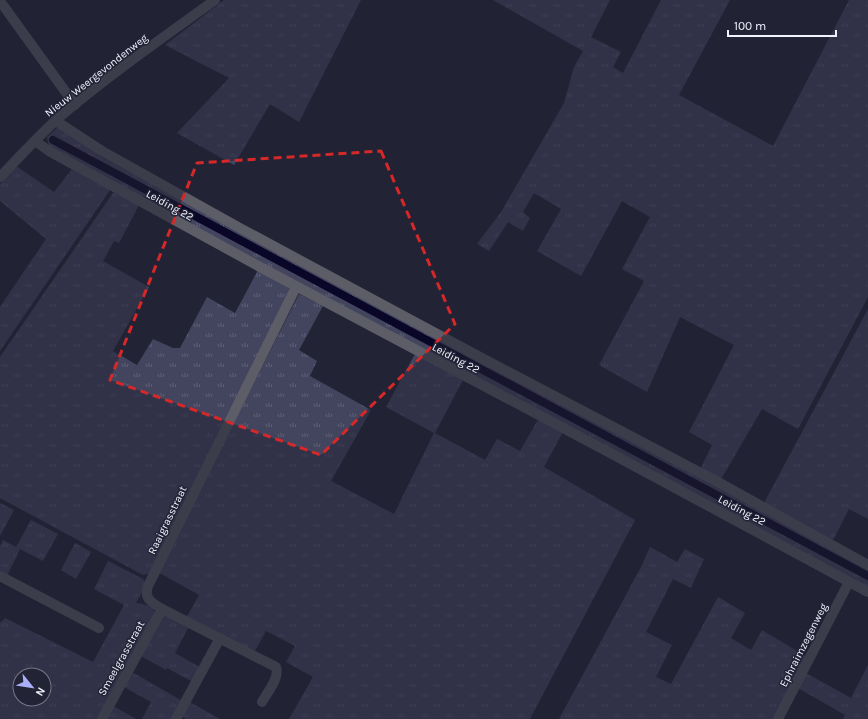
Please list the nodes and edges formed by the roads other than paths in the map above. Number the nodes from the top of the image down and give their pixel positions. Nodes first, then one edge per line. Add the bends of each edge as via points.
1 (215, 0) edge
2 (0, 1) edge
3 (75, 104) junction
4 (56, 121) junction
5 (35, 141) junction
6 (0, 177) edge
7 (296, 287) junction
8 (868, 565) edge
9 (0, 576) edge
10 (850, 582) junction
11 (868, 592) edge
12 (162, 609) junction
13 (99, 628) dead end
14 (220, 638) junction
15 (262, 702) dead end
16 (102, 719) edge
17 (176, 719) edge
18 (778, 719) edge

1 - 3 street, Nieuw Weergevondenweg
2 - 3 street
3 - 4 street, Nieuw Weergevondenweg
4 - 5 street, Nieuw Weergevondenweg
4 - 8 street, Leiding 22 via 102,151 240,228 718,482
5 - 6 street, Nieuw Weergevondenweg
5 - 7 street, Leiding 22
7 - 10 street, Leiding 22
7 - 12 street, Raaigrasstraat via 148,586 148,599
9 - 13 street
10 - 11 street, Leiding 22
10 - 18 street, Ephraimzegenweg
12 - 14 street, Raaigrasstraat
12 - 16 street, Smeelgrasstraat
14 - 15 street, Raaigrasstraat via 276,667 276,678
14 - 17 street

